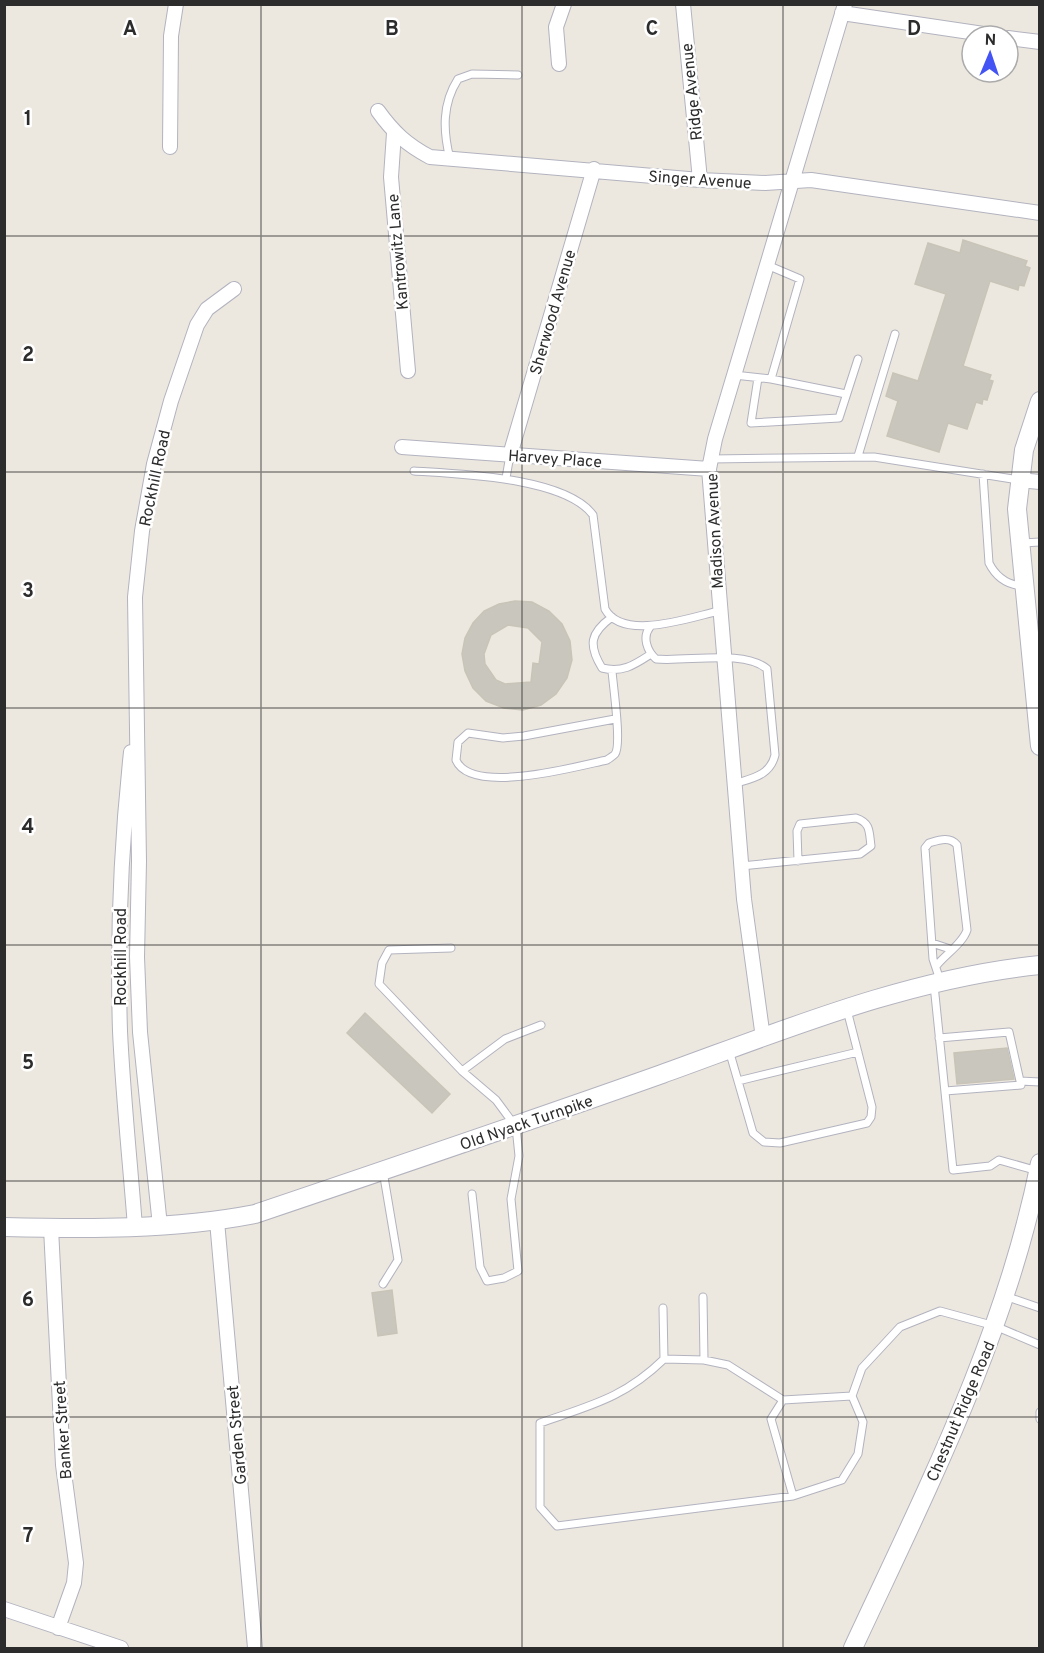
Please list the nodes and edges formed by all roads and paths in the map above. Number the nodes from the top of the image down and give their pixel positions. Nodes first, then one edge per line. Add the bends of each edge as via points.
1 (176, 4) edge
2 (564, 4) edge
3 (683, 4) edge
4 (844, 9) edge
5 (960, 29) edge
6 (1020, 40) edge
7 (1040, 42) edge
8 (559, 64) dead end
9 (518, 75) dead end
10 (378, 111) dead end
11 (394, 133) junction
12 (170, 147) dead end
13 (450, 159) junction
14 (594, 169) junction
15 (700, 180) junction
16 (792, 181) junction
17 (1040, 213) edge
18 (767, 265) junction
19 (234, 290) dead end
20 (895, 334) dead end
21 (858, 359) dead end
22 (408, 371) dead end
23 (734, 375) junction
24 (758, 378) junction
25 (771, 379) junction
26 (846, 394) junction
27 (1040, 401) edge
28 (402, 447) dead end
29 (510, 455) junction
30 (858, 456) junction
31 (710, 464) junction
32 (414, 471) dead end
33 (984, 474) junction
34 (506, 478) junction
35 (1018, 480) junction
36 (1040, 482) edge
37 (1040, 542) edge
38 (1019, 543) junction
39 (1023, 586) junction
40 (719, 611) junction
41 (612, 617) junction
42 (650, 627) junction
43 (1034, 634) edge
44 (654, 657) junction
45 (723, 659) junction
46 (612, 671) junction
47 (138, 688) junction
48 (615, 719) junction
49 (1040, 746) edge
50 (734, 784) junction
51 (798, 861) junction
52 (741, 867) junction
53 (932, 943) junction
54 (451, 948) dead end
55 (950, 949) junction
56 (1040, 965) edge
57 (937, 977) junction
58 (847, 1009) junction
59 (541, 1025) dead end
60 (763, 1038) junction
61 (939, 1038) junction
62 (729, 1050) junction
63 (858, 1052) junction
64 (462, 1071) junction
65 (738, 1081) junction
66 (1020, 1081) junction
67 (1040, 1082) edge
68 (945, 1091) junction
69 (516, 1127) junction
70 (1039, 1167) edge
71 (383, 1171) junction
72 (1037, 1192) edge
73 (472, 1194) dead end
74 (217, 1221) junction
75 (160, 1226) junction
76 (4, 1227) edge
77 (135, 1227) junction
78 (51, 1228) junction
79 (383, 1284) dead end
80 (1005, 1296) junction
81 (703, 1297) dead end
82 (663, 1308) dead end
83 (1040, 1308) edge
84 (995, 1326) junction
85 (1040, 1345) edge
86 (664, 1359) junction
87 (704, 1360) junction
88 (852, 1396) junction
89 (783, 1400) junction
90 (1040, 1412) edge
91 (1040, 1419) edge
92 (793, 1496) junction
93 (4, 1609) edge
94 (58, 1628) junction
95 (121, 1648) edge
96 (255, 1648) edge
97 (853, 1648) edge

1 - 12 street via 171,36
2 - 8 street via 556,27
3 - 15 street, Ridge Avenue
4 - 5 street
4 - 16 street, Madison Avenue
6 - 7 street
9 - 13 lane via 472,74 458,79 444,126
10 - 11 street, Singer Avenue
11 - 13 street, Singer Avenue via 430,157
11 - 22 street, Kantrowitz Lane via 391,177
13 - 14 street, Singer Avenue
14 - 15 street, Singer Avenue
14 - 29 street, Sherwood Avenue
15 - 16 street, Singer Avenue
16 - 17 street, Singer Avenue via 811,180
16 - 18 street, Madison Avenue
18 - 23 street, Madison Avenue
18 - 25 lane via 800,279
19 - 47 street, Rockhill Road via 207,309 197,325 154,464 135,597
20 - 30 lane
21 - 26 lane
23 - 24 lane
23 - 31 street, Madison Avenue
24 - 25 lane
24 - 26 lane via 751,423 838,418
25 - 26 lane
27 - 35 street
28 - 29 street, Harvey Place
29 - 31 street, Harvey Place
29 - 34 lane
30 - 31 lane
30 - 33 lane
31 - 40 street, Madison Avenue
32 - 34 lane
33 - 35 lane
33 - 39 lane via 989,563 993,573
34 - 41 lane via 555,492 587,507 593,515 605,609
35 - 36 street
35 - 38 street
37 - 38 lane
38 - 39 street
39 - 43 street
40 - 42 lane
40 - 45 street, Madison Avenue
41 - 42 lane
41 - 46 lane via 597,631 592,652 602,668
42 - 44 lane via 646,638
43 - 49 street
44 - 45 lane
44 - 46 lane
45 - 50 street, Madison Avenue
45 - 50 lane via 751,659 767,669 774,744 772,766 763,774
46 - 48 lane
47 - 75 street, Rockhill Road via 140,1032
47 - 77 street, Rockhill Road via 120,860 119,958 120,1033
48 - 48 lane via 617,748 607,760 504,779 464,770 456,760 459,742 468,733 503,738
50 - 52 street, Madison Avenue
51 - 51 lane via 866,851 871,846 869,827 856,818 800,824
51 - 52 lane
52 - 60 street, Madison Avenue
53 - 55 lane
53 - 55 lane via 925,848 943,839 957,845 967,930 965,938
53 - 57 lane
54 - 64 lane via 389,950 382,963 380,984
55 - 57 lane
56 - 57 street, Old Nyack Turnpike
57 - 58 street, Old Nyack Turnpike
57 - 61 lane
58 - 60 street, Old Nyack Turnpike
58 - 63 lane
59 - 64 lane via 505,1039
60 - 62 street, Old Nyack Turnpike
61 - 66 lane via 1009,1032
61 - 68 lane
62 - 65 lane
62 - 69 street, Old Nyack Turnpike
63 - 65 lane
63 - 65 lane via 872,1107 867,1123 780,1143 764,1142 753,1133
64 - 69 lane via 496,1100
66 - 67 lane
66 - 68 lane via 1021,1085
68 - 70 lane via 953,1170 990,1166 999,1160
69 - 71 street, Old Nyack Turnpike
69 - 73 lane via 519,1156 511,1198 518,1271 504,1278 487,1281 480,1267
70 - 72 street, Chestnut Ridge Road
71 - 74 street, Old Nyack Turnpike via 255,1214
71 - 79 lane via 398,1260
72 - 80 street, Chestnut Ridge Road
74 - 75 street, Old Nyack Turnpike
74 - 96 street, Garden Street
75 - 77 street, Old Nyack Turnpike
76 - 78 street, Old Nyack Turnpike
77 - 78 street, Old Nyack Turnpike
78 - 94 street, Banker Street via 63,1465 76,1563 74,1583
80 - 83 lane
80 - 84 street, Chestnut Ridge Road
81 - 87 lane
82 - 86 lane
84 - 85 lane
84 - 88 lane via 940,1311 900,1327 862,1368
84 - 97 street, Chestnut Ridge Road via 966,1402
86 - 87 lane
86 - 92 lane via 642,1380 604,1402 540,1423 540,1507 556,1526
87 - 89 lane via 728,1365
88 - 89 lane
88 - 92 lane via 862,1422 858,1454 842,1480
89 - 92 lane via 771,1419
90 - 91 lane
93 - 94 street
94 - 95 street

